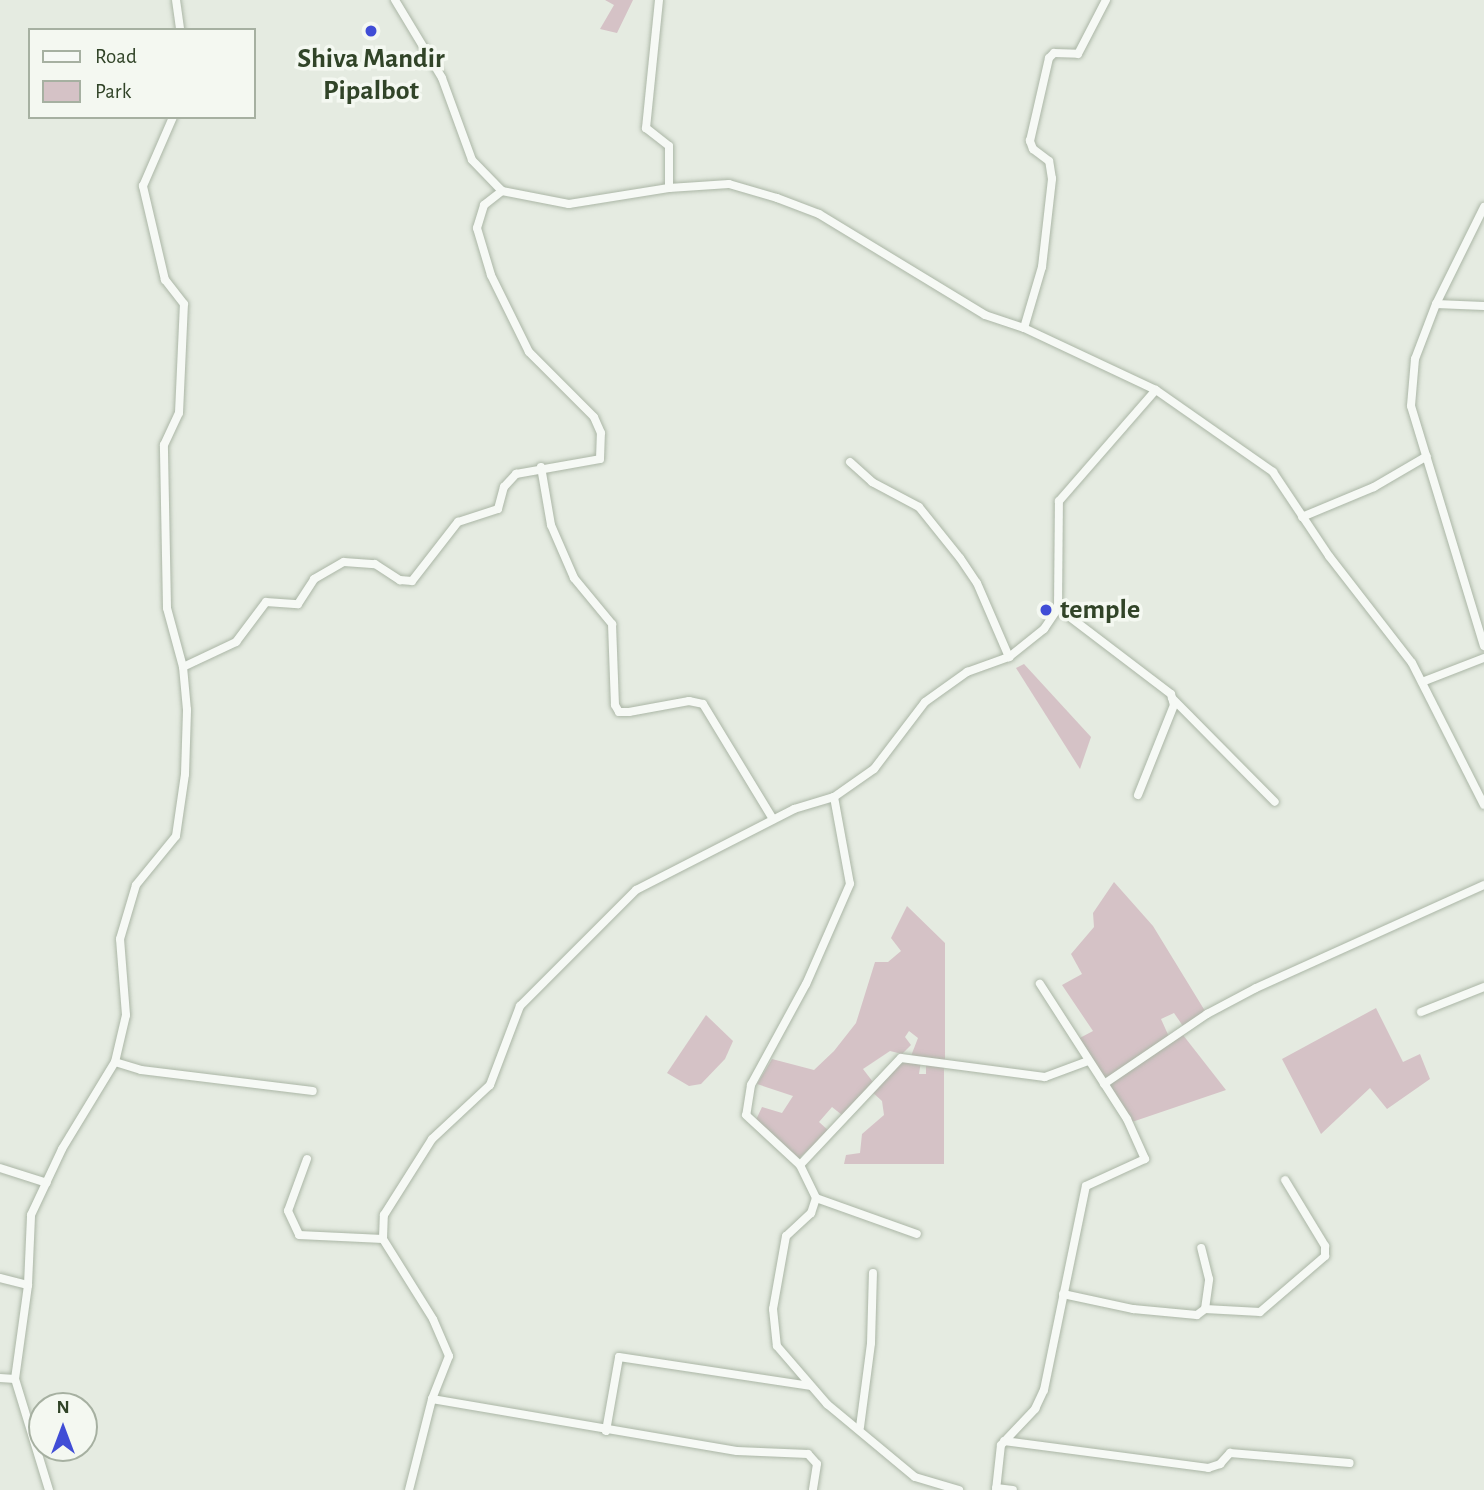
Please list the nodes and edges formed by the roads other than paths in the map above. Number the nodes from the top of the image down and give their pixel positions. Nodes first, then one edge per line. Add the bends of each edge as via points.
1 (176, 0) edge
2 (395, 0) edge
3 (659, 0) edge
4 (1106, 0) edge
5 (180, 28) edge
6 (172, 119) edge
7 (669, 188) junction
8 (502, 191) junction
9 (1484, 207) edge
10 (1436, 304) junction
11 (1484, 306) edge
12 (1024, 328) junction
13 (1156, 390) junction
14 (1427, 456) junction
15 (850, 462) dead end
16 (541, 467) junction
17 (1302, 517) junction
18 (1058, 608) junction
19 (1484, 646) edge
20 (1009, 657) junction
21 (1484, 658) edge
22 (183, 667) junction
23 (1422, 682) junction
24 (1172, 698) junction
25 (1138, 795) dead end
26 (834, 797) junction
27 (1275, 802) dead end
28 (1484, 805) edge
29 (773, 819) junction
30 (1484, 885) edge
31 (1040, 984) dead end
32 (1484, 987) edge
33 (1421, 1012) dead end
34 (1088, 1061) junction
35 (115, 1062) junction
36 (1104, 1084) junction
37 (313, 1091) dead end
38 (307, 1159) dead end
39 (800, 1165) junction
40 (0, 1168) edge
41 (1285, 1180) dead end
42 (47, 1183) junction
43 (816, 1198) junction
44 (917, 1234) dead end
45 (383, 1239) junction
46 (1201, 1248) dead end
47 (873, 1273) dead end
48 (0, 1278) edge
49 (28, 1285) junction
50 (1063, 1294) junction
51 (1205, 1309) junction
52 (0, 1378) edge
53 (15, 1379) junction
54 (810, 1386) junction
55 (432, 1399) junction
56 (860, 1427) junction
57 (606, 1431) junction
58 (1004, 1441) junction
59 (1350, 1463) dead end
60 (996, 1489) edge
61 (49, 1490) edge
62 (409, 1490) edge
63 (813, 1490) edge
64 (959, 1490) edge
65 (1013, 1490) edge

1 - 5 street
2 - 8 street via 442,78 472,160
3 - 7 street via 646,128 669,146
4 - 12 street via 1078,54 1054,53 1049,58 1030,141 1049,161 1051,191 1042,267
6 - 22 street via 143,186 165,280 184,304 179,413 164,445 167,608
7 - 8 street via 569,204
7 - 12 street via 729,184 819,214 958,301
8 - 16 street via 484,205 477,228 491,275 528,352 583,401 601,433 600,459
9 - 10 street
10 - 11 street
10 - 14 street via 1415,359 1411,406
12 - 13 street
13 - 17 street via 1273,472
13 - 18 street via 1059,501
14 - 17 street via 1374,487
14 - 19 street
15 - 20 street via 872,482 919,508 960,558 977,583
16 - 22 street via 516,474 504,487 498,509 458,522 412,581 400,580 375,564 344,562 314,579 298,604 266,602 236,642
16 - 29 street via 551,525 574,578 612,624 619,712 688,701 702,704
17 - 23 street
18 - 20 street via 1044,629
18 - 24 street
20 - 26 street via 967,672 925,702 874,769
21 - 23 street
22 - 35 street via 188,740 181,811 176,836 136,886 126,914 119,961 125,1015
23 - 28 street
24 - 25 street via 1174,705
24 - 27 street
26 - 29 street
26 - 39 street via 850,884 806,984 751,1085 746,1115
29 - 45 street via 636,890 567,955 520,1006 490,1085 449,1120 417,1162 384,1215
30 - 36 street via 1256,988 1207,1014
31 - 34 street
32 - 33 street
34 - 36 street
34 - 39 street via 1045,1077 901,1058
35 - 37 street via 141,1070
35 - 42 street
36 - 50 street via 1145,1159 1086,1186
38 - 45 street via 288,1211 299,1235
39 - 43 street
40 - 42 street
41 - 51 street via 1325,1247 1325,1256 1261,1312
42 - 49 street via 31,1215
43 - 44 street
43 - 54 street via 811,1213 786,1236 773,1309 777,1346
45 - 55 street via 433,1319 449,1356
46 - 51 street via 1209,1279
47 - 56 street via 871,1343
48 - 49 street
49 - 53 street
50 - 51 street via 1146,1310 1197,1315
50 - 58 street via 1041,1400
52 - 53 street
53 - 61 street
54 - 56 street
54 - 57 street via 620,1357
55 - 57 street
55 - 62 street
56 - 64 street via 915,1477
57 - 63 street via 737,1451 808,1454 817,1464
58 - 59 street via 1208,1468 1230,1453
58 - 60 street
60 - 65 street

